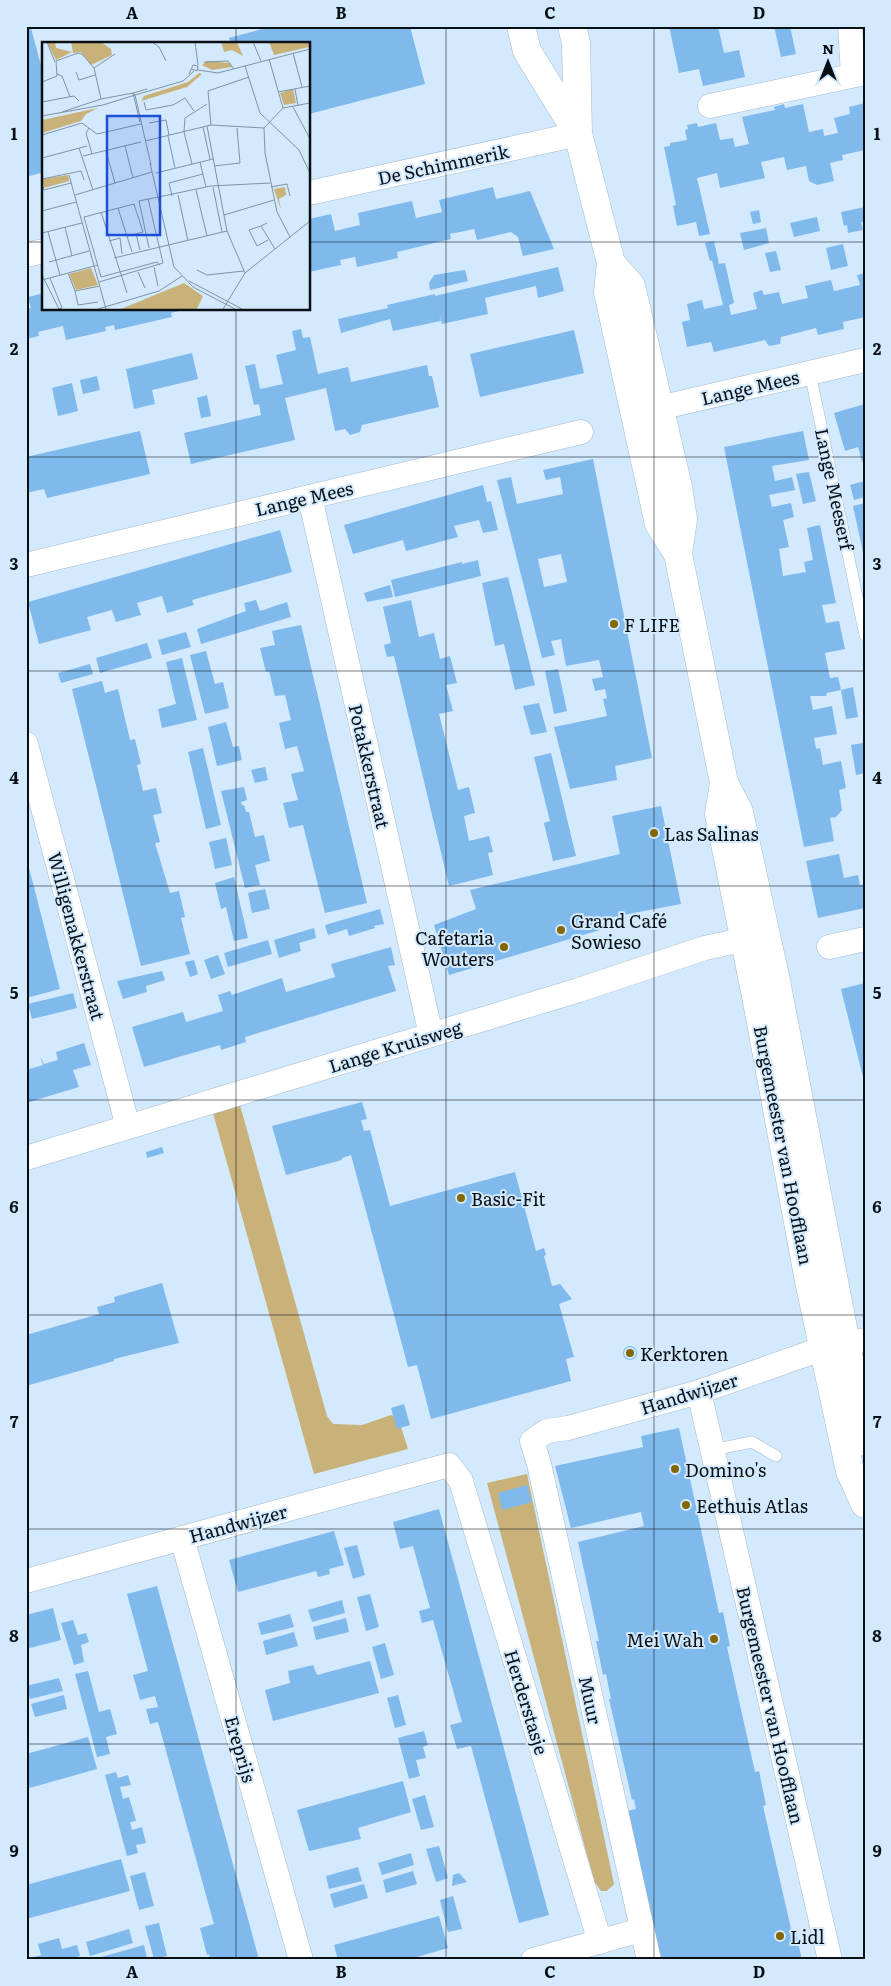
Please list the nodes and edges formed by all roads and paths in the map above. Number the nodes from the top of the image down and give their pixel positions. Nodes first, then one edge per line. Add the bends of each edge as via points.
1 (521, 26) edge
2 (572, 26) edge
3 (850, 26) edge
4 (859, 74) edge
5 (710, 106) dead end
6 (578, 134) junction
7 (310, 193) edge
8 (42, 251) edge
9 (26, 255) edge
10 (865, 360) edge
11 (810, 373) junction
12 (647, 411) junction
13 (581, 432) dead end
14 (310, 497) junction
15 (26, 565) edge
16 (865, 635) edge
17 (26, 744) edge
18 (755, 938) junction
19 (865, 939) edge
20 (829, 948) dead end
21 (431, 1035) junction
22 (128, 1127) junction
23 (26, 1158) edge
24 (845, 1344) edge
25 (699, 1392) junction
26 (532, 1441) joint
27 (865, 1442) edge
28 (712, 1450) junction
29 (776, 1456) dead end
30 (449, 1465) joint
31 (865, 1504) edge
32 (182, 1538) junction
33 (26, 1581) edge
34 (641, 1930) junction
35 (600, 1942) junction
36 (301, 1960) edge
37 (533, 1960) edge
38 (649, 1960) edge
39 (830, 1960) edge

1 - 6 main road, Burgemeester van Hoofflaan via 528,51
2 - 6 main road, Burgemeester van Hoofflaan via 576,43
3 - 4 street
4 - 5 street
6 - 7 street, De Schimmerik
6 - 12 main road, Burgemeester van Hoofflaan via 612,263 630,286
8 - 9 street
10 - 11 street, Lange Mees
11 - 12 street, Lange Mees
11 - 16 lane, Lange Meeserf
12 - 18 main road, Burgemeester van Hoofflaan via 678,487 683,519 678,554 724,783 739,812
13 - 14 street, Lange Mees
14 - 15 street, Lange Mees
14 - 21 street, Potakkerstraat
17 - 22 street, Willigenakkerstraat
18 - 21 street, Lange Kruisweg via 705,948
18 - 24 main road, Burgemeester van Hoofflaan via 776,981
19 - 20 street
21 - 22 street, Lange Kruisweg
22 - 23 street, Lange Kruisweg
24 - 25 street, Handwijzer
24 - 27 main road, Burgemeester van Hoofflaan
24 - 31 main road, Burgemeester van Hoofflaan via 850,1471
25 - 26 street, Handwijzer via 547,1431
25 - 28 street, Burgemeester van Hoofflaan
26 - 34 street, Muur
28 - 29 lane via 752,1442
28 - 39 street, Burgemeester van Hoofflaan
30 - 32 street, Handwijzer
30 - 35 street, Herderstasje via 461,1481
32 - 33 street, Handwijzer
32 - 36 street, Ereprijs
34 - 35 street
34 - 38 street, Muur
35 - 37 street

